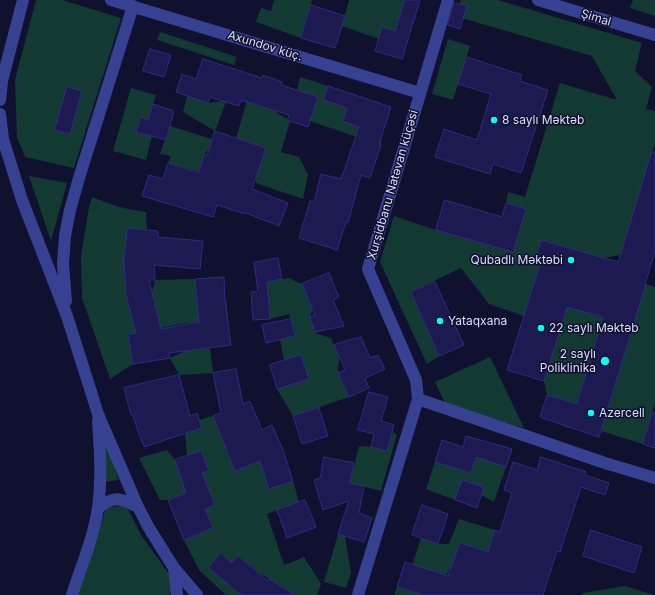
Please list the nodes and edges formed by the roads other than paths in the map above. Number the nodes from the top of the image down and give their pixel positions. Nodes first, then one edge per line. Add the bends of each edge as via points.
1 (22, 0) edge
2 (111, 0) edge
3 (448, 0) edge
4 (538, 0) edge
5 (133, 6) junction
6 (655, 36) edge
7 (420, 93) junction
8 (0, 100) edge
9 (0, 114) edge
10 (67, 316) junction
11 (418, 399) junction
12 (98, 414) junction
13 (655, 478) edge
14 (138, 507) junction
15 (98, 508) junction
16 (174, 568) junction
17 (72, 595) edge
18 (177, 595) edge
19 (197, 595) edge
20 (358, 595) edge

1 - 8 street via 2,81
2 - 5 street, Axundov küç.
3 - 7 street, Xurşidbanu Natəvan küçəsi
4 - 6 street, Şimal
5 - 7 street, Axundov küç.
5 - 10 street via 70,210 62,264
7 - 11 street, Xurşidbanu Natəvan küçəsi via 368,269 416,380
9 - 10 street via 3,140 22,200
10 - 12 street
11 - 13 street
11 - 20 street, Xurşidbanu Natəvan küçəsi
12 - 14 street
12 - 15 street via 101,479
14 - 15 street via 124,500 115,499 108,500
14 - 16 street via 156,542
15 - 17 street
16 - 18 street
16 - 19 street

